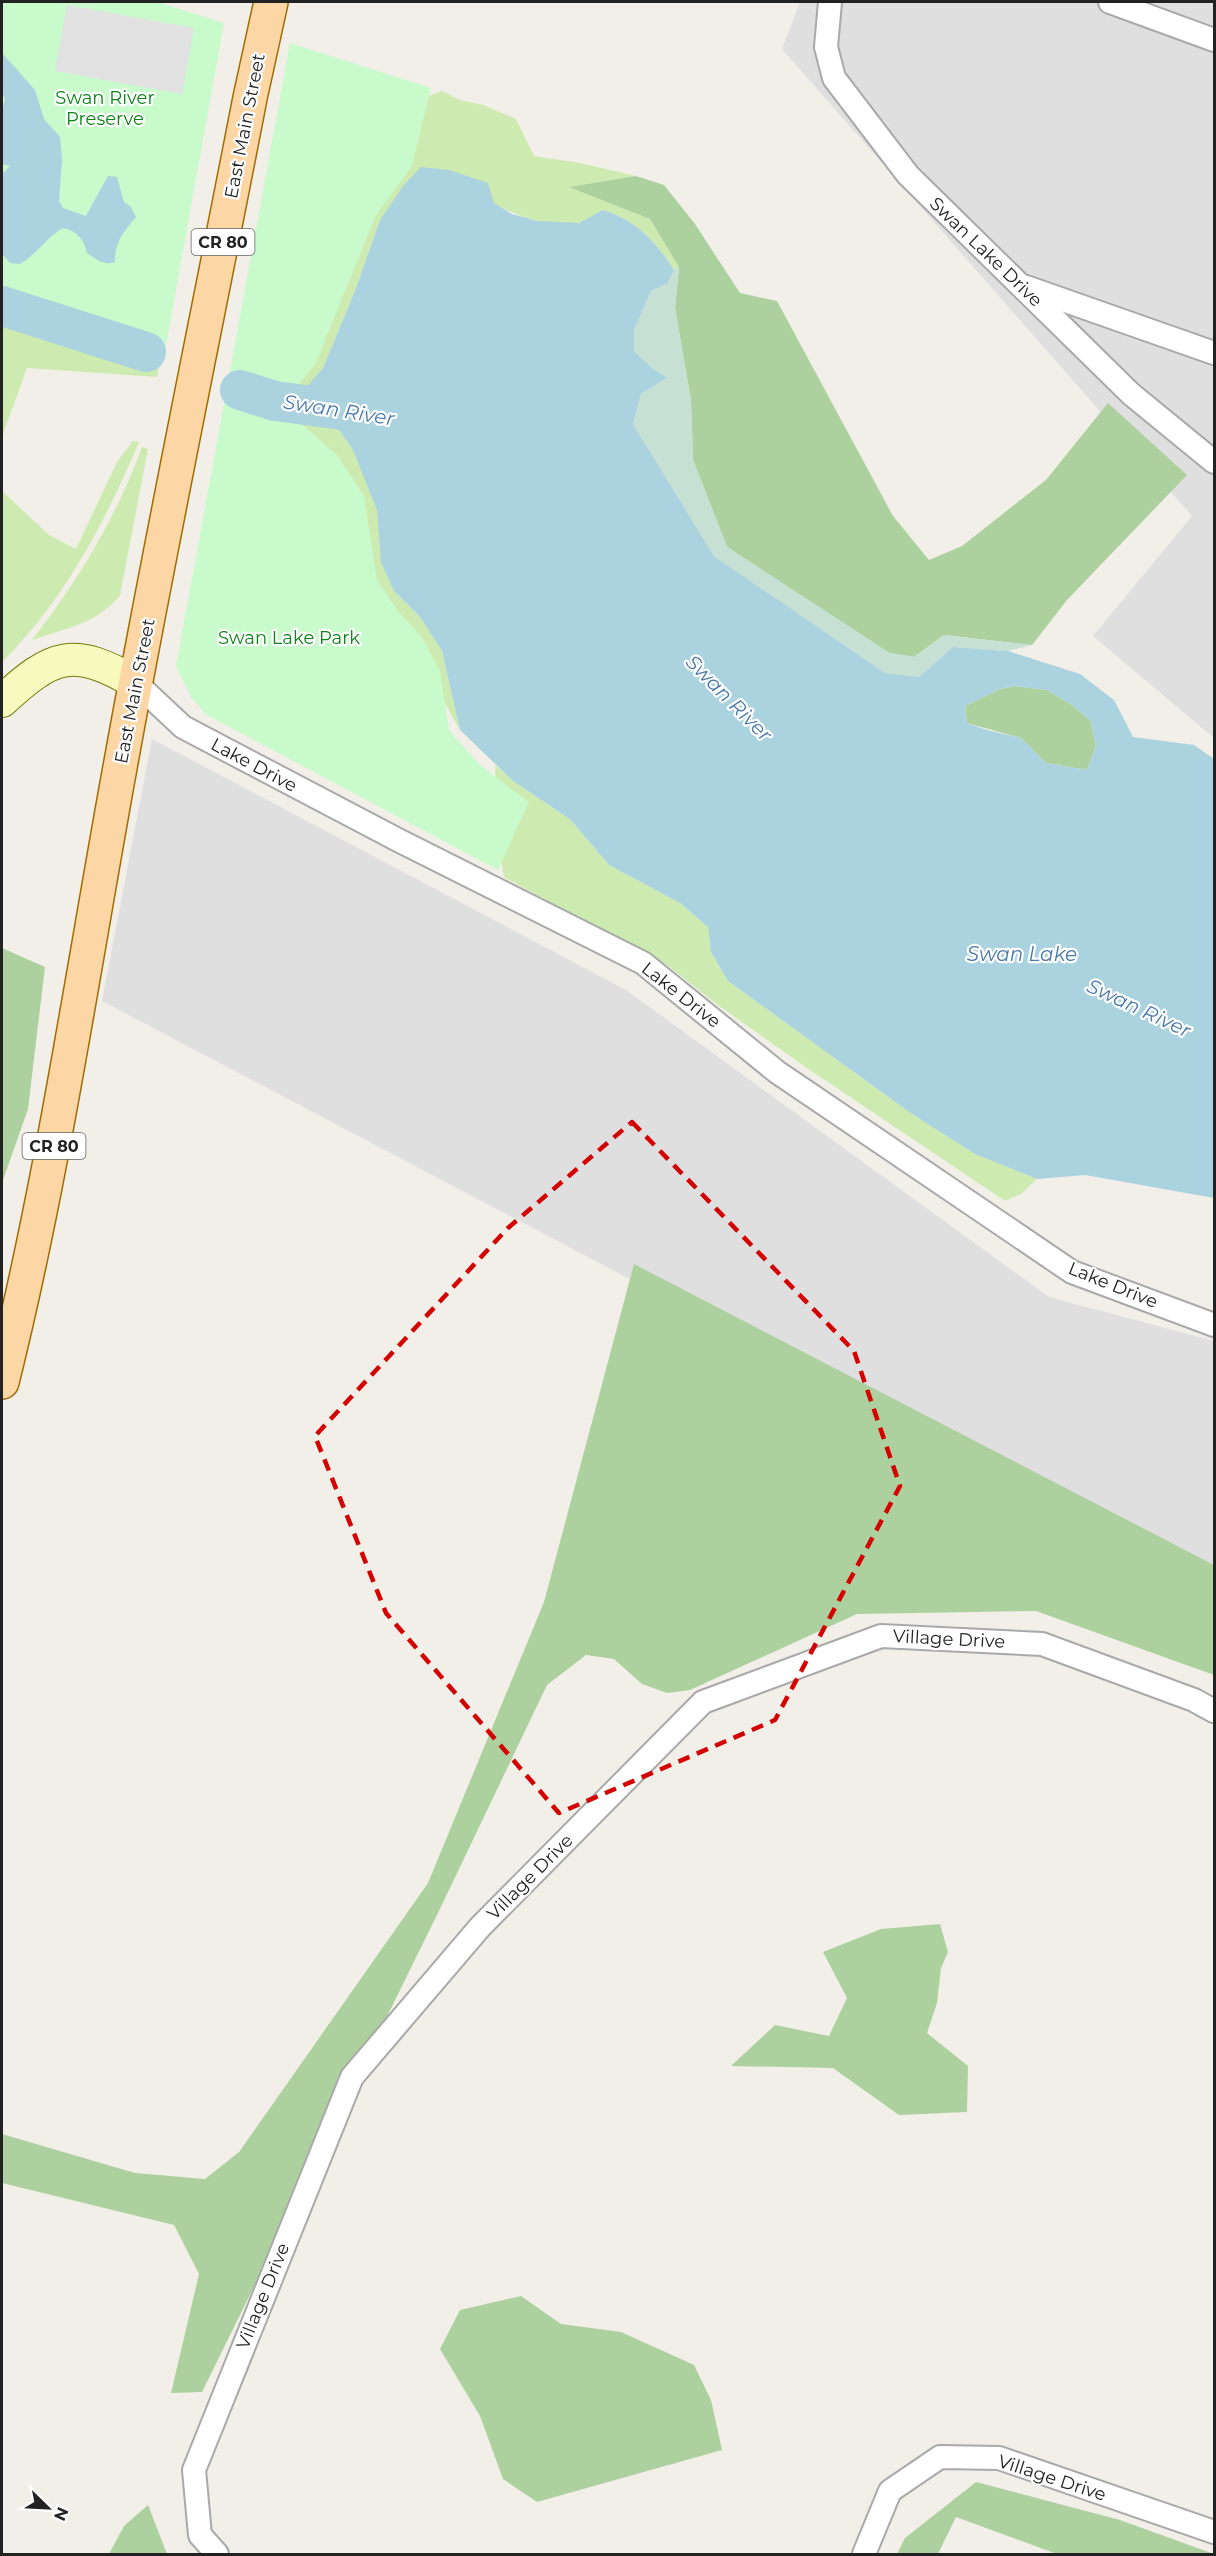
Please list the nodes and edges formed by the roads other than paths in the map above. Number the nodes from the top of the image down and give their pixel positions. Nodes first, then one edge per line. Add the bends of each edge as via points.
1 (271, 2) edge
2 (830, 2) edge
3 (1110, 2) edge
4 (1215, 40) edge
5 (1019, 285) junction
6 (1215, 353) edge
7 (1215, 462) edge
8 (136, 683) junction
9 (2, 701) edge
10 (1215, 1325) edge
11 (2, 1382) edge
12 (1215, 1711) edge
13 (1215, 2532) edge
14 (217, 2554) edge
15 (864, 2554) edge

1 - 8 main road, East Main Street / CR 80
2 - 5 street, Swan Lake Drive via 826,47 834,78 908,175
3 - 4 street
5 - 6 street
5 - 7 street, Swan Lake Drive via 1131,394
8 - 9 main road via 103,665 68,660 45,665
8 - 10 street, Lake Drive via 183,727 642,963 777,1072 1072,1272
8 - 11 main road, East Main Street / CR 80 via 57,1132
12 - 14 street, Village Drive via 1042,1644 881,1636 703,1702 480,1927 352,2076 194,2470 200,2535
13 - 15 street, Village Drive via 999,2458 939,2457 890,2491

